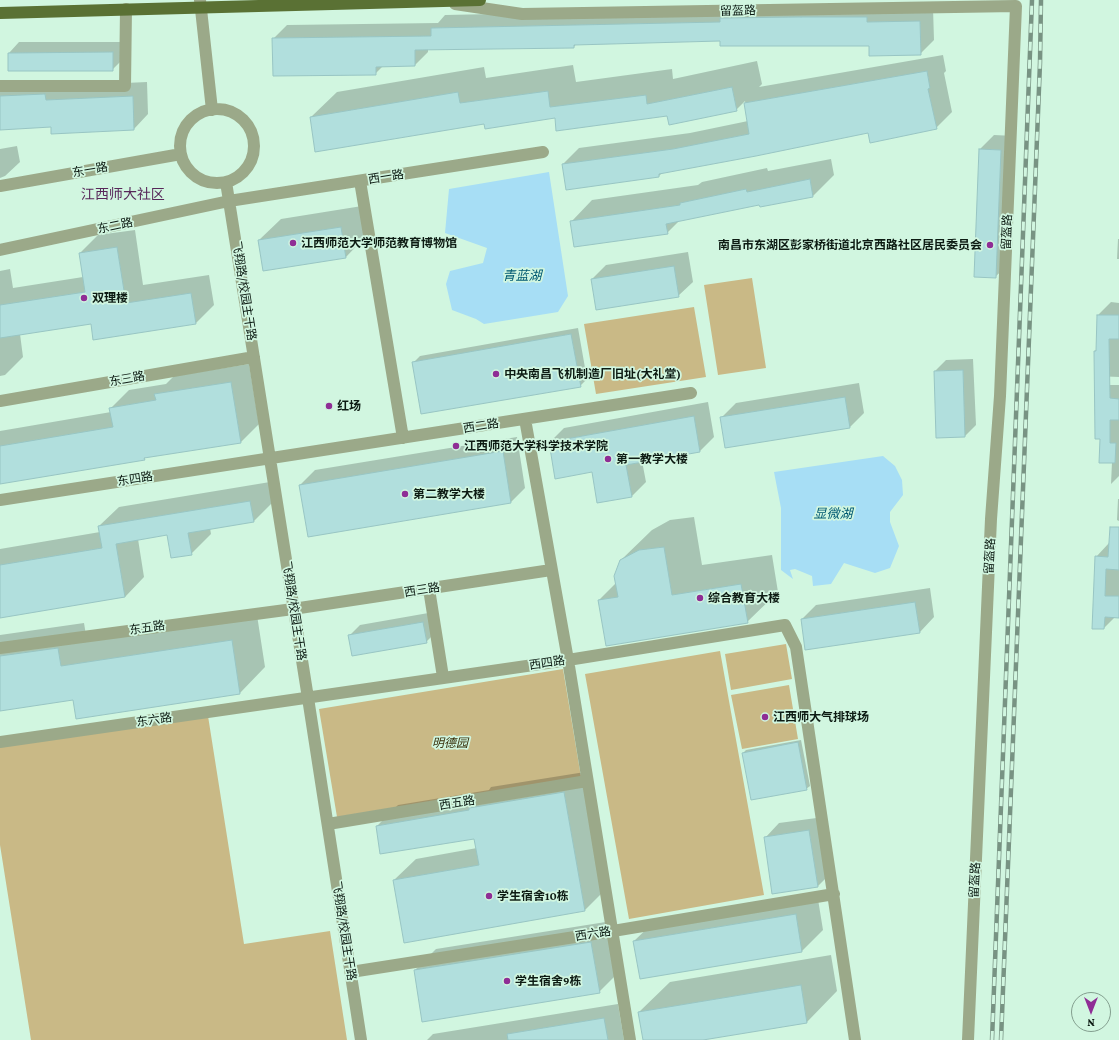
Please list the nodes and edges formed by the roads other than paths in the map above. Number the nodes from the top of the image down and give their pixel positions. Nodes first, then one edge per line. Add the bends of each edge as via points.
1 (480, 0) edge
2 (435, 1) edge
3 (200, 4) edge
4 (126, 9) junction
5 (0, 13) edge
6 (0, 86) edge
7 (212, 110) junction
8 (542, 152) dead end
9 (181, 154) junction
10 (360, 181) junction
11 (226, 182) junction
12 (0, 186) edge
13 (229, 201) junction
14 (0, 250) edge
15 (254, 357) junction
16 (692, 393) dead end
17 (0, 401) edge
18 (525, 419) junction
19 (403, 438) junction
20 (270, 458) junction
21 (0, 500) edge
22 (551, 570) junction
23 (429, 589) junction
24 (293, 609) junction
25 (0, 648) edge
26 (568, 660) junction
27 (443, 677) junction
28 (308, 698) junction
29 (0, 742) edge
30 (587, 781) junction
31 (328, 824) junction
32 (834, 894) junction
33 (613, 931) junction
34 (351, 972) junction
35 (361, 1040) edge
36 (630, 1040) edge
37 (855, 1040) edge
38 (968, 1040) edge

1 - 2 main road
2 - 3 main road
2 - 38 street, 留盔路 via 522,14 1016,6 1000,396 991,519
3 - 4 main road
3 - 7 street
4 - 5 main road
4 - 6 street via 125,86
7 - 9 street via 191,120 180,142
7 - 11 street via 236,114 246,122 252,133 252,158 246,169
8 - 10 street, 西一路
9 - 11 street via 185,165 193,174 214,183
9 - 12 street, 东一路
10 - 13 street, 西一路
10 - 19 street
11 - 13 street, 飞翔路/校园主干路
13 - 14 street, 东二路
13 - 15 street, 飞翔路/校园主干路
15 - 17 street, 东三路
15 - 20 street, 飞翔路/校园主干路
16 - 18 street, 西二路
18 - 19 street, 西二路
18 - 22 street
19 - 20 street, 西二路
20 - 21 street, 东四路
20 - 24 street, 飞翔路/校园主干路
22 - 23 street, 西三路
22 - 26 street
23 - 24 street, 西三路
23 - 27 street
24 - 25 street, 东五路
24 - 28 street, 飞翔路/校园主干路
26 - 27 street, 西四路
26 - 30 street
26 - 32 street, 西四路 via 785,625 796,647
27 - 28 street, 西四路
28 - 29 street, 东六路
28 - 31 street, 飞翔路/校园主干路
30 - 31 street, 西五路
30 - 33 street
31 - 34 street, 飞翔路/校园主干路
32 - 33 street, 西六路
32 - 37 street
33 - 34 street, 西六路
33 - 36 street
34 - 35 street, 飞翔路/校园主干路

